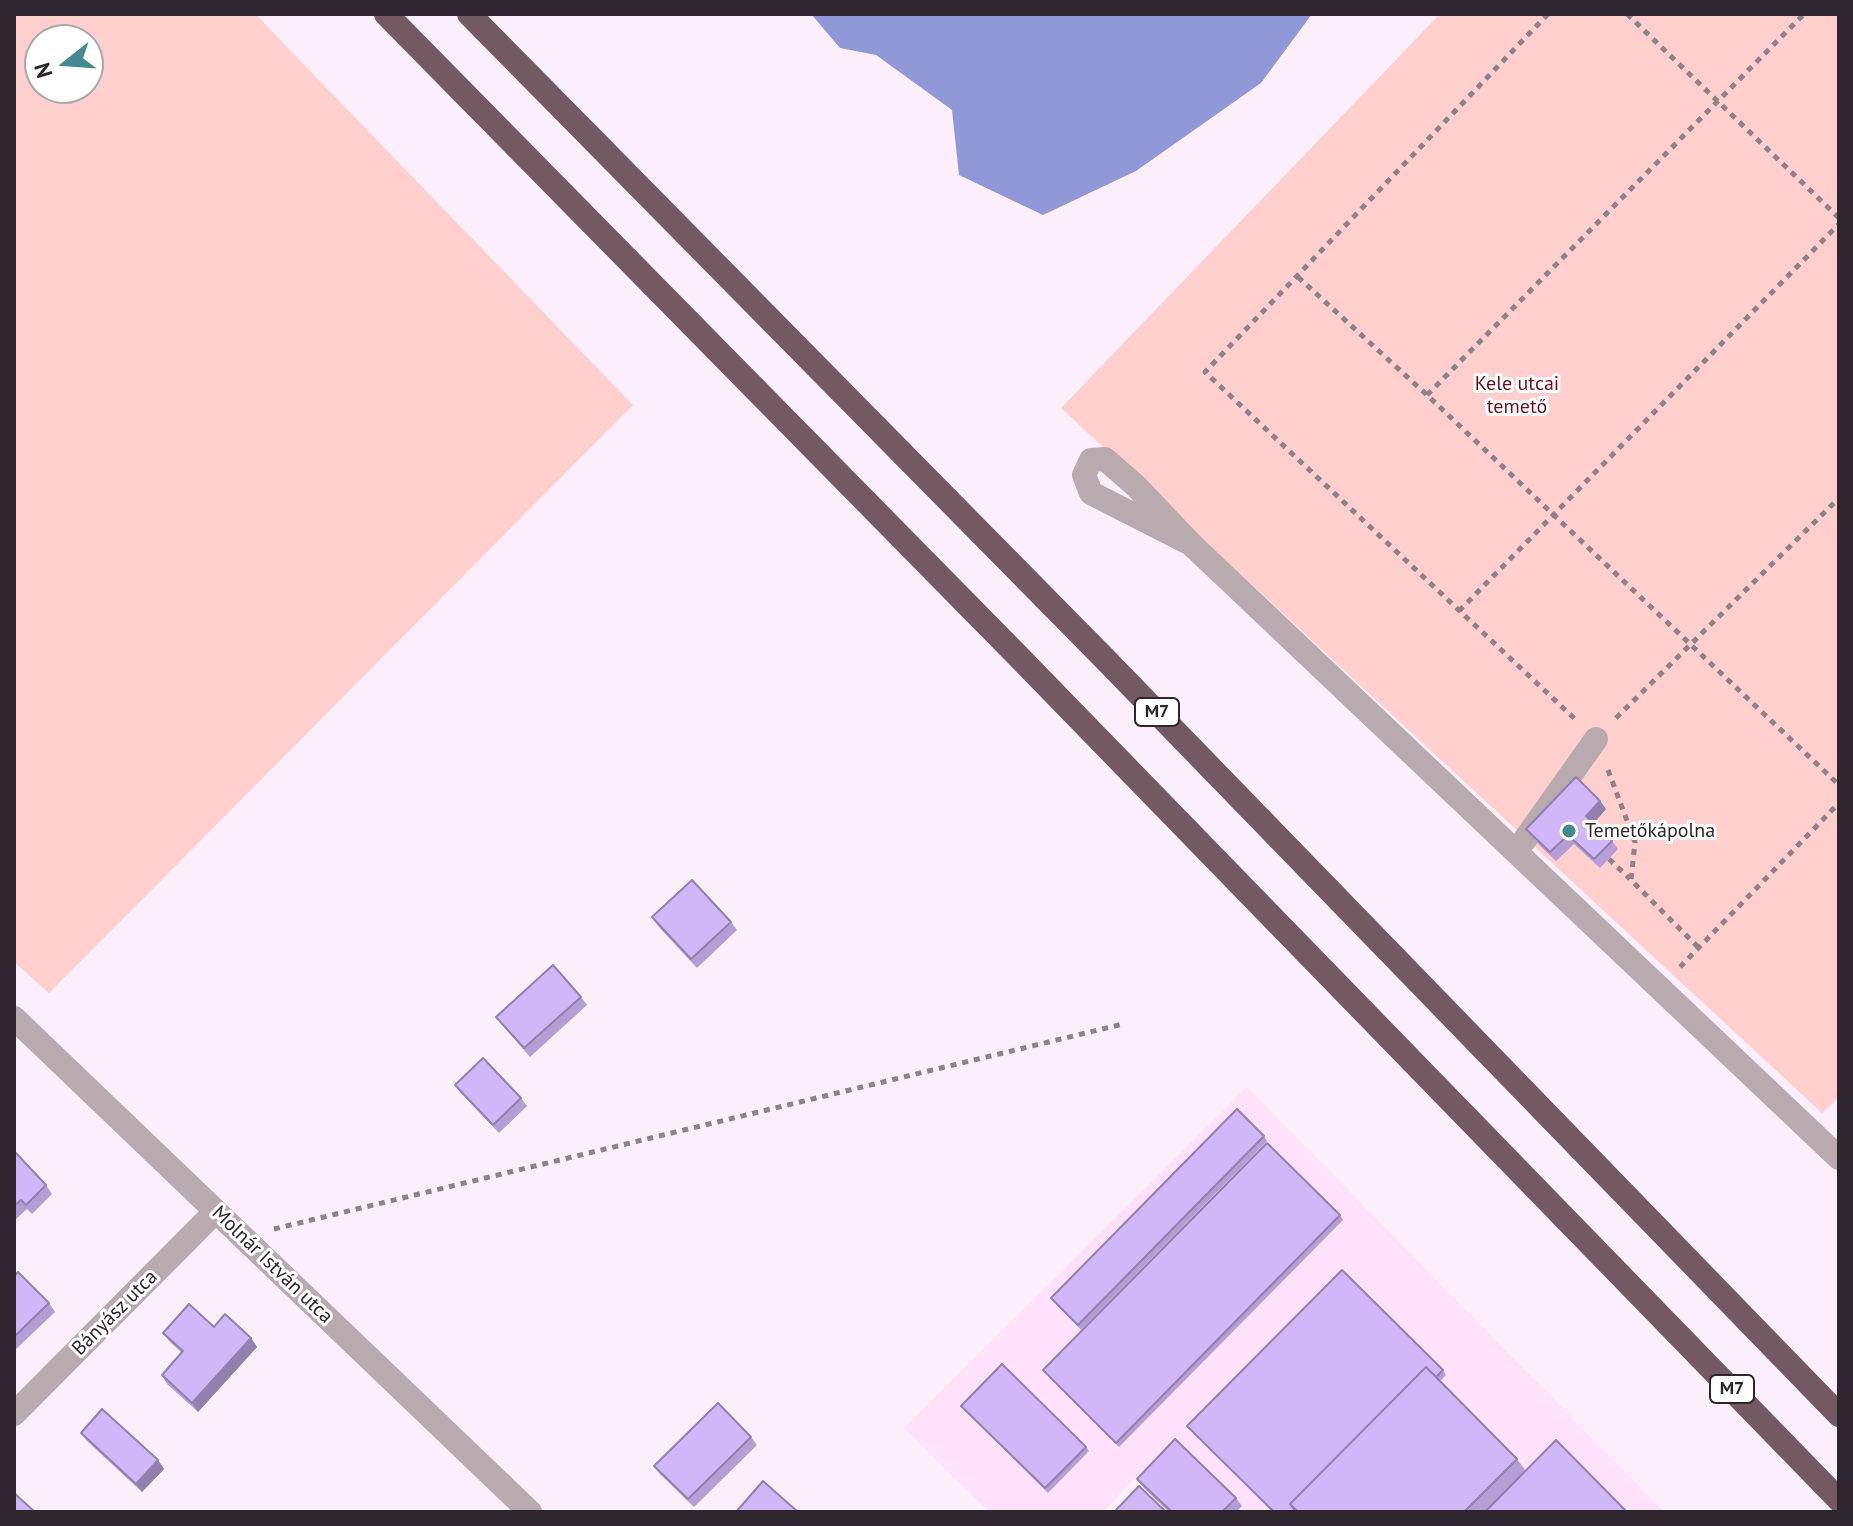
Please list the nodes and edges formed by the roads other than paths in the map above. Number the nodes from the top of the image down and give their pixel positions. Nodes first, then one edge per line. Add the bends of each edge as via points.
1 (386, 14) edge
2 (469, 14) edge
3 (1191, 544) dead end
4 (1596, 739) road end
5 (1516, 852) junction
6 (14, 1018) edge
7 (1839, 1158) edge
8 (216, 1211) junction
9 (14, 1414) edge
10 (1839, 1415) edge
11 (1839, 1500) edge
12 (530, 1512) edge

1 - 11 highway, M7
2 - 10 highway, M7 via 1116,669
3 - 5 street
4 - 5 street
5 - 7 street
6 - 8 street, Molnár István utca
8 - 9 street, Bányász utca
8 - 12 street, Molnár István utca

